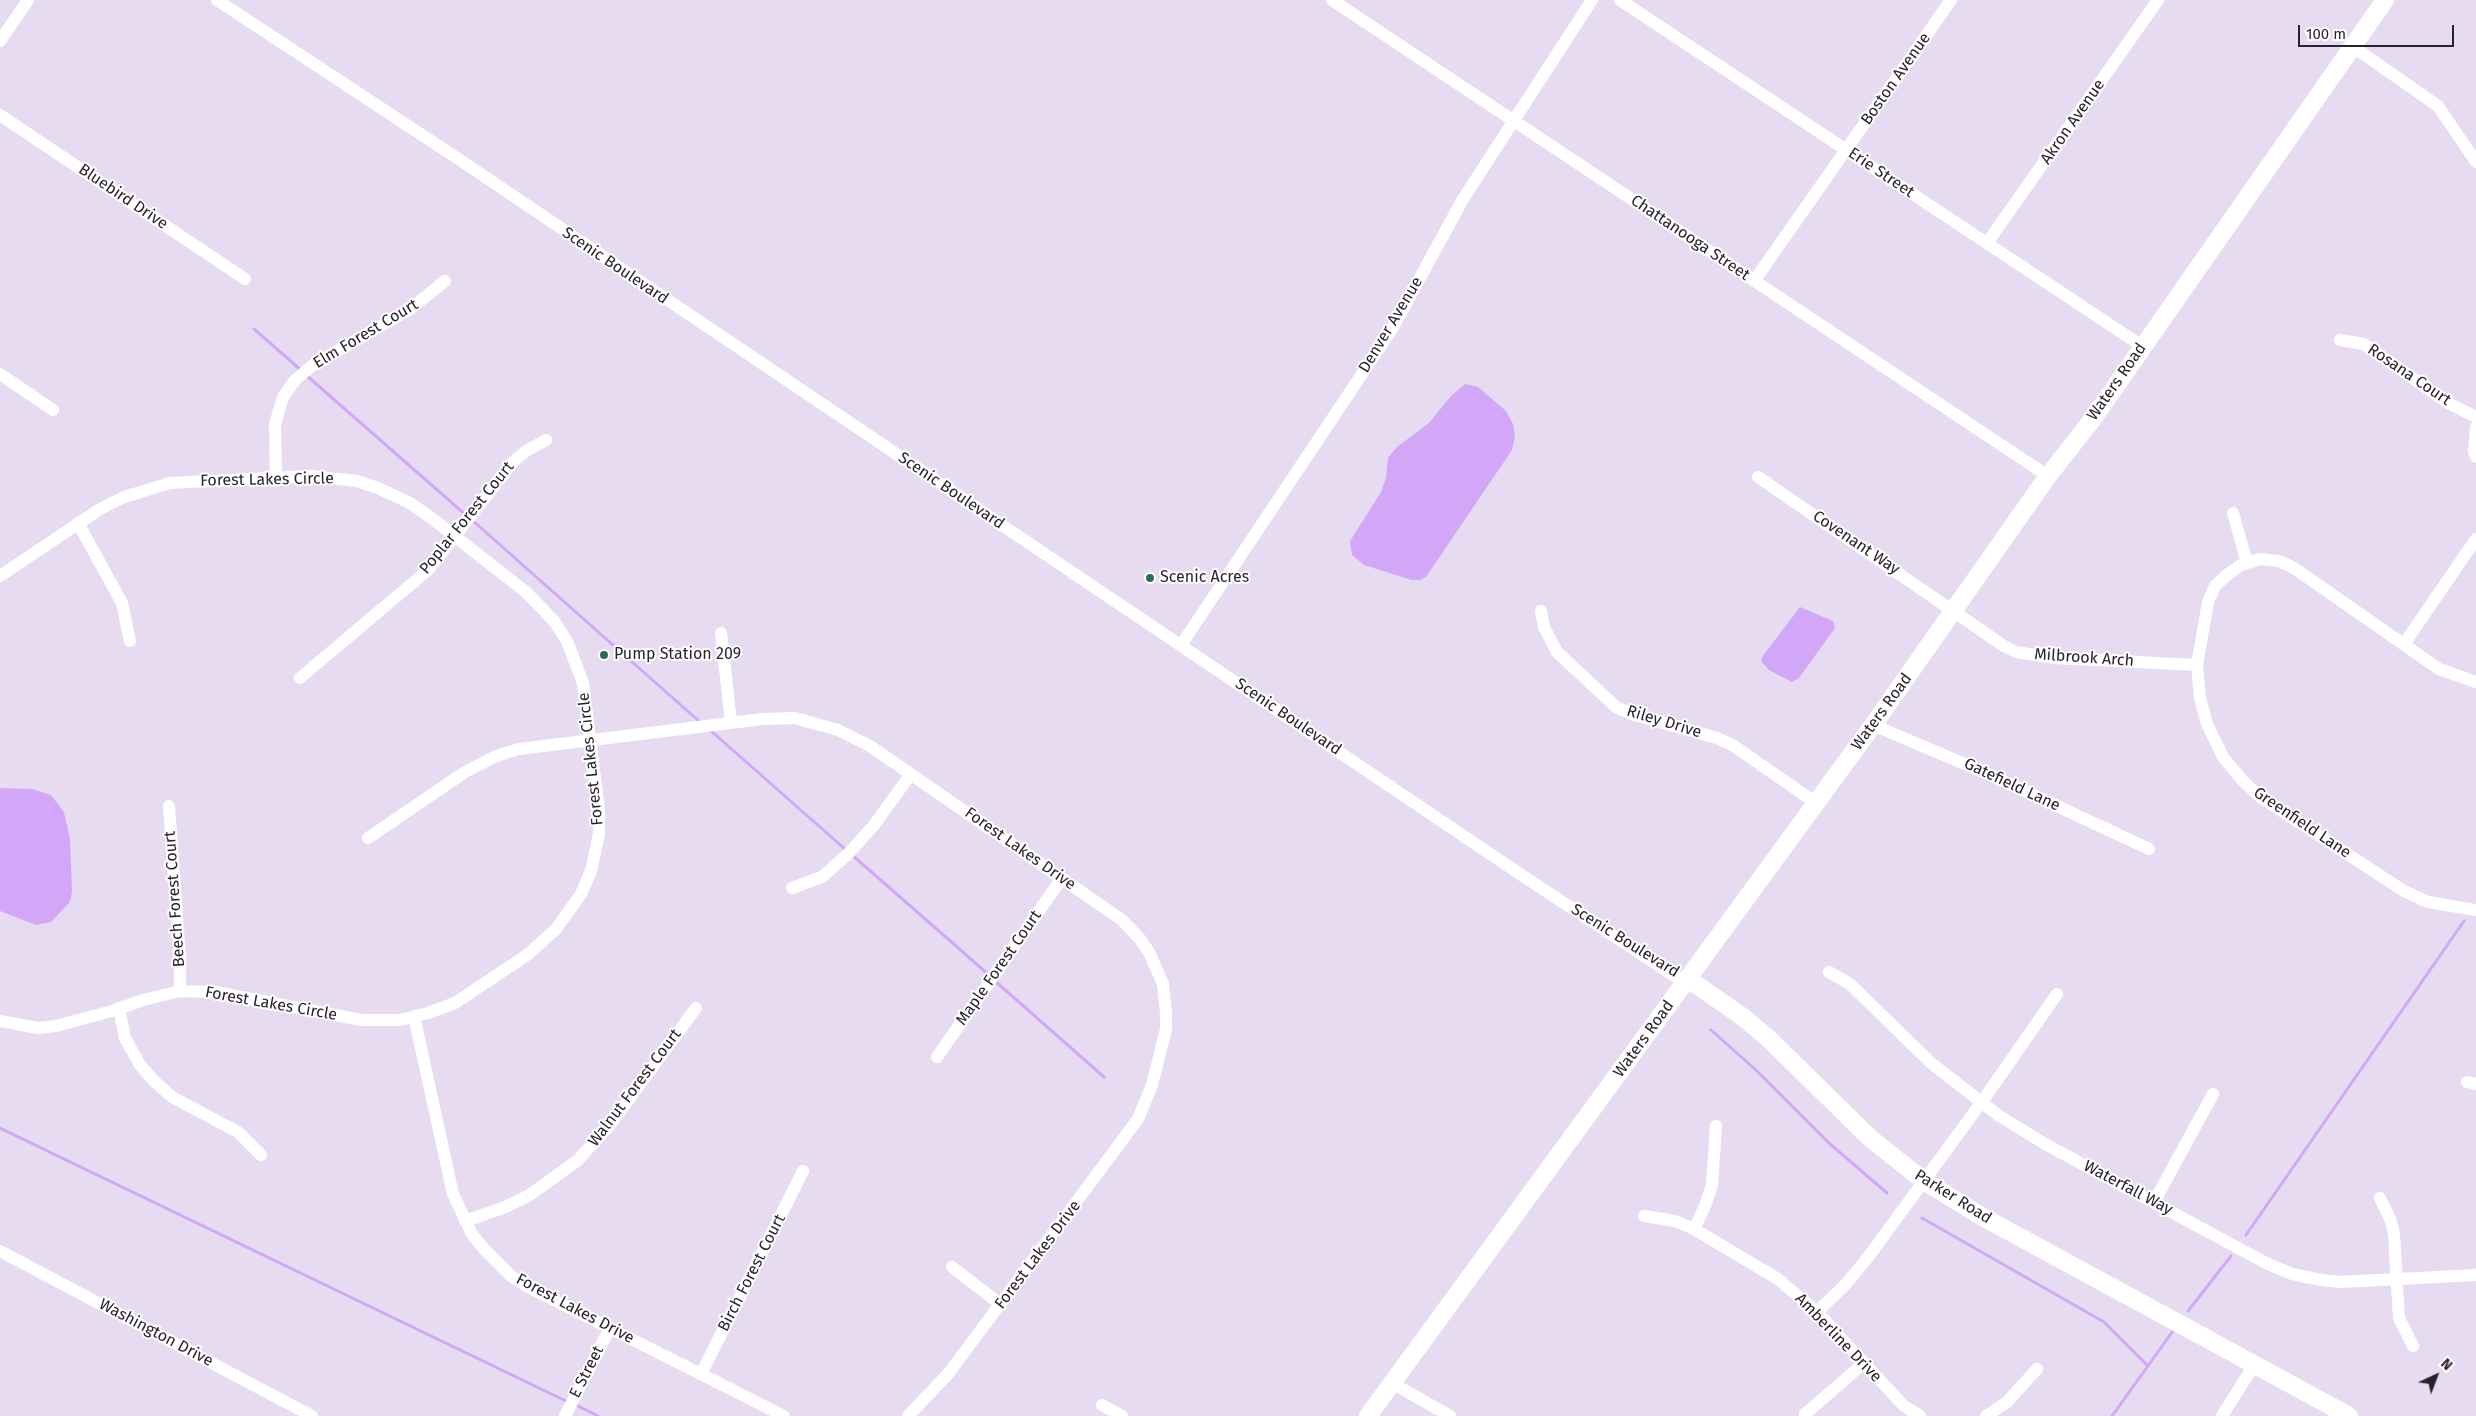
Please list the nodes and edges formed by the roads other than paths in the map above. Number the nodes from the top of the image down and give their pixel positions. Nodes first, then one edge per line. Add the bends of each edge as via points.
1 (28, 0) edge
2 (217, 0) edge
3 (1332, 0) edge
4 (1592, 0) edge
5 (1620, 0) edge
6 (1951, 0) edge
7 (2158, 0) edge
8 (2385, 0) edge
9 (0, 41) edge
10 (2352, 46) junction
11 (0, 115) edge
12 (1514, 121) junction
13 (1846, 150) junction
14 (2476, 162) edge
15 (1987, 243) junction
16 (245, 279) dead end
17 (1754, 280) junction
18 (446, 281) dead end
19 (2340, 340) dead end
20 (2142, 346) junction
21 (0, 374) edge
22 (53, 410) dead end
23 (2476, 417) edge
24 (2476, 427) edge
25 (546, 440) dead end
26 (2476, 457) edge
27 (276, 476) junction
28 (2048, 476) junction
29 (1758, 477) dead end
30 (2233, 513) dead end
31 (78, 523) junction
32 (455, 536) junction
33 (2476, 539) edge
34 (2247, 563) junction
35 (0, 576) edge
36 (1955, 610) junction
37 (1541, 612) dead end
38 (721, 633) dead end
39 (130, 641) dead end
40 (2404, 644) junction
41 (1181, 645) junction
42 (2197, 665) junction
43 (300, 678) dead end
44 (2476, 682) edge
45 (731, 722) junction
46 (1873, 725) junction
47 (591, 740) junction
48 (910, 774) junction
49 (1816, 803) junction
50 (170, 806) dead end
51 (368, 838) dead end
52 (2149, 849) dead end
53 (1062, 878) junction
54 (792, 888) dead end
55 (2476, 910) edge
56 (1829, 972) dead end
57 (1688, 979) junction
58 (180, 991) junction
59 (2057, 994) dead end
60 (119, 1008) junction
61 (696, 1008) dead end
62 (414, 1016) junction
63 (0, 1021) edge
64 (937, 1057) dead end
65 (2213, 1094) dead end
66 (1981, 1102) junction
67 (1716, 1126) dead end
68 (261, 1155) dead end
69 (803, 1171) dead end
70 (1924, 1181) junction
71 (2380, 1198) dead end
72 (2154, 1202) junction
73 (1644, 1216) dead end
74 (465, 1221) junction
75 (1694, 1230) junction
76 (0, 1252) edge
77 (952, 1267) dead end
78 (2476, 1275) edge
79 (2396, 1279) junction
80 (1000, 1304) junction
81 (1817, 1312) junction
82 (610, 1328) junction
83 (2413, 1346) dead end
84 (1864, 1363) junction
85 (2254, 1365) junction
86 (2037, 1369) dead end
87 (701, 1374) junction
88 (1392, 1383) junction
89 (1102, 1405) dead end
90 (1806, 1414) dead end
91 (909, 1415) edge
92 (312, 1416) edge
93 (565, 1416) edge
94 (784, 1416) edge
95 (1122, 1416) edge
96 (1368, 1416) edge
97 (1450, 1416) edge
98 (1920, 1416) edge
99 (1986, 1416) edge
100 (2222, 1416) edge
101 (2331, 1416) edge
102 (2349, 1416) edge

1 - 9 street
2 - 41 street, Scenic Boulevard
3 - 12 street, Chattanooga Street
4 - 12 street, Denver Avenue
5 - 13 street, Erie Street
6 - 13 street, Boston Avenue
7 - 15 street, Akron Avenue
8 - 10 street, Waters Road
10 - 14 street via 2438,106
10 - 20 street, Waters Road
11 - 16 street, Bluebird Drive
12 - 17 street, Chattanooga Street
12 - 41 street, Denver Avenue via 1463,199 1387,336
13 - 15 street, Erie Street
13 - 17 street, Boston Avenue
15 - 20 street, Erie Street
17 - 28 street, Chattanooga Street
18 - 27 street, Elm Forest Court via 410,309 312,365 296,380 283,397 275,424
19 - 23 street, Rosana Court via 2364,344 2448,402
20 - 28 street, Waters Road via 2092,420
21 - 22 street
24 - 26 street
25 - 32 street, Poplar Forest Court via 514,461
27 - 31 street, Forest Lakes Circle via 170,483 124,497
27 - 32 street, Forest Lakes Circle via 330,477 378,488 410,503
28 - 36 street, Waters Road
29 - 36 street, Covenant Way
30 - 34 street
31 - 35 street, Forest Lakes Circle
31 - 39 street via 122,603
32 - 43 street, Poplar Forest Court via 428,570
32 - 47 street, Forest Lakes Circle via 537,601 563,634 583,682
33 - 40 street
34 - 40 street, Greenfield Lane via 2278,561 2294,568
34 - 42 street, Greenfield Lane via 2215,586 2203,619
36 - 42 street, Milbrook Arch via 2004,646 2028,655
36 - 46 street, Waters Road
37 - 49 street, Riley Drive via 1544,627 1557,652 1616,707 1734,746
38 - 45 street
40 - 44 street, Greenfield Lane via 2439,669
41 - 57 street, Scenic Boulevard via 1676,977
42 - 55 street, Greenfield Lane via 2200,698 2207,724 2223,757 2260,797 2404,891 2428,902
45 - 47 street, Forest Lakes Drive
45 - 48 street, Forest Lakes Drive via 763,718 795,718 814,722 857,738
46 - 49 street, Waters Road
46 - 52 street, Gatefield Lane
47 - 51 street, Forest Lakes Drive via 535,746 496,756 465,772
47 - 62 street, Forest Lakes Circle via 599,834 596,854 581,894 556,929 526,955 455,1003
48 - 53 street, Forest Lakes Drive
48 - 54 street via 874,825 829,872
49 - 57 street, Waters Road
50 - 58 street, Beech Forest Court
53 - 64 street, Maple Forest Court
53 - 80 street, Forest Lakes Drive via 1122,920 1149,952 1166,997 1166,1028 1152,1085 1138,1119
56 - 66 street, Waterfall Way via 1850,984 1925,1057
57 - 70 street, Parker Road via 1756,1028 1870,1138
57 - 88 street, Waters Road
58 - 60 street, Forest Lakes Circle
58 - 62 street, Forest Lakes Circle via 214,992 361,1020 400,1020
59 - 66 street
60 - 63 street, Forest Lakes Circle via 47,1027 22,1027
60 - 68 street via 126,1038 140,1066 154,1082 172,1097 241,1134
61 - 74 street, Walnut Forest Court via 610,1125 577,1161 528,1196
62 - 74 street, Forest Lakes Drive via 453,1194
65 - 72 street
66 - 70 street
66 - 72 street, Waterfall Way via 2045,1144
67 - 75 street via 1712,1185
69 - 87 street, Birch Forest Court
70 - 81 street via 1869,1256
70 - 85 street, Parker Road via 1981,1216
71 - 79 street via 2394,1234
72 - 79 street, Waterfall Way via 2292,1274 2340,1282
73 - 75 street, Amberline Drive via 1675,1221
74 - 82 street, Forest Lakes Drive via 484,1249 511,1276
75 - 81 street, Amberline Drive via 1778,1280
76 - 92 street, Washington Drive
77 - 80 street
78 - 79 street, Waterfall Way
79 - 83 street via 2399,1318
80 - 91 street, Forest Lakes Drive via 948,1374
81 - 84 street, Amberline Drive
82 - 87 street, Forest Lakes Drive
82 - 93 street, E Street
84 - 90 street
84 - 98 street, Amberline Drive via 1903,1405
85 - 100 street
85 - 101 street, Parker Road
85 - 102 street, Parker Road
86 - 99 street via 2007,1402
87 - 94 street, Forest Lakes Drive
88 - 96 street, Waters Road
88 - 97 street
89 - 95 street

